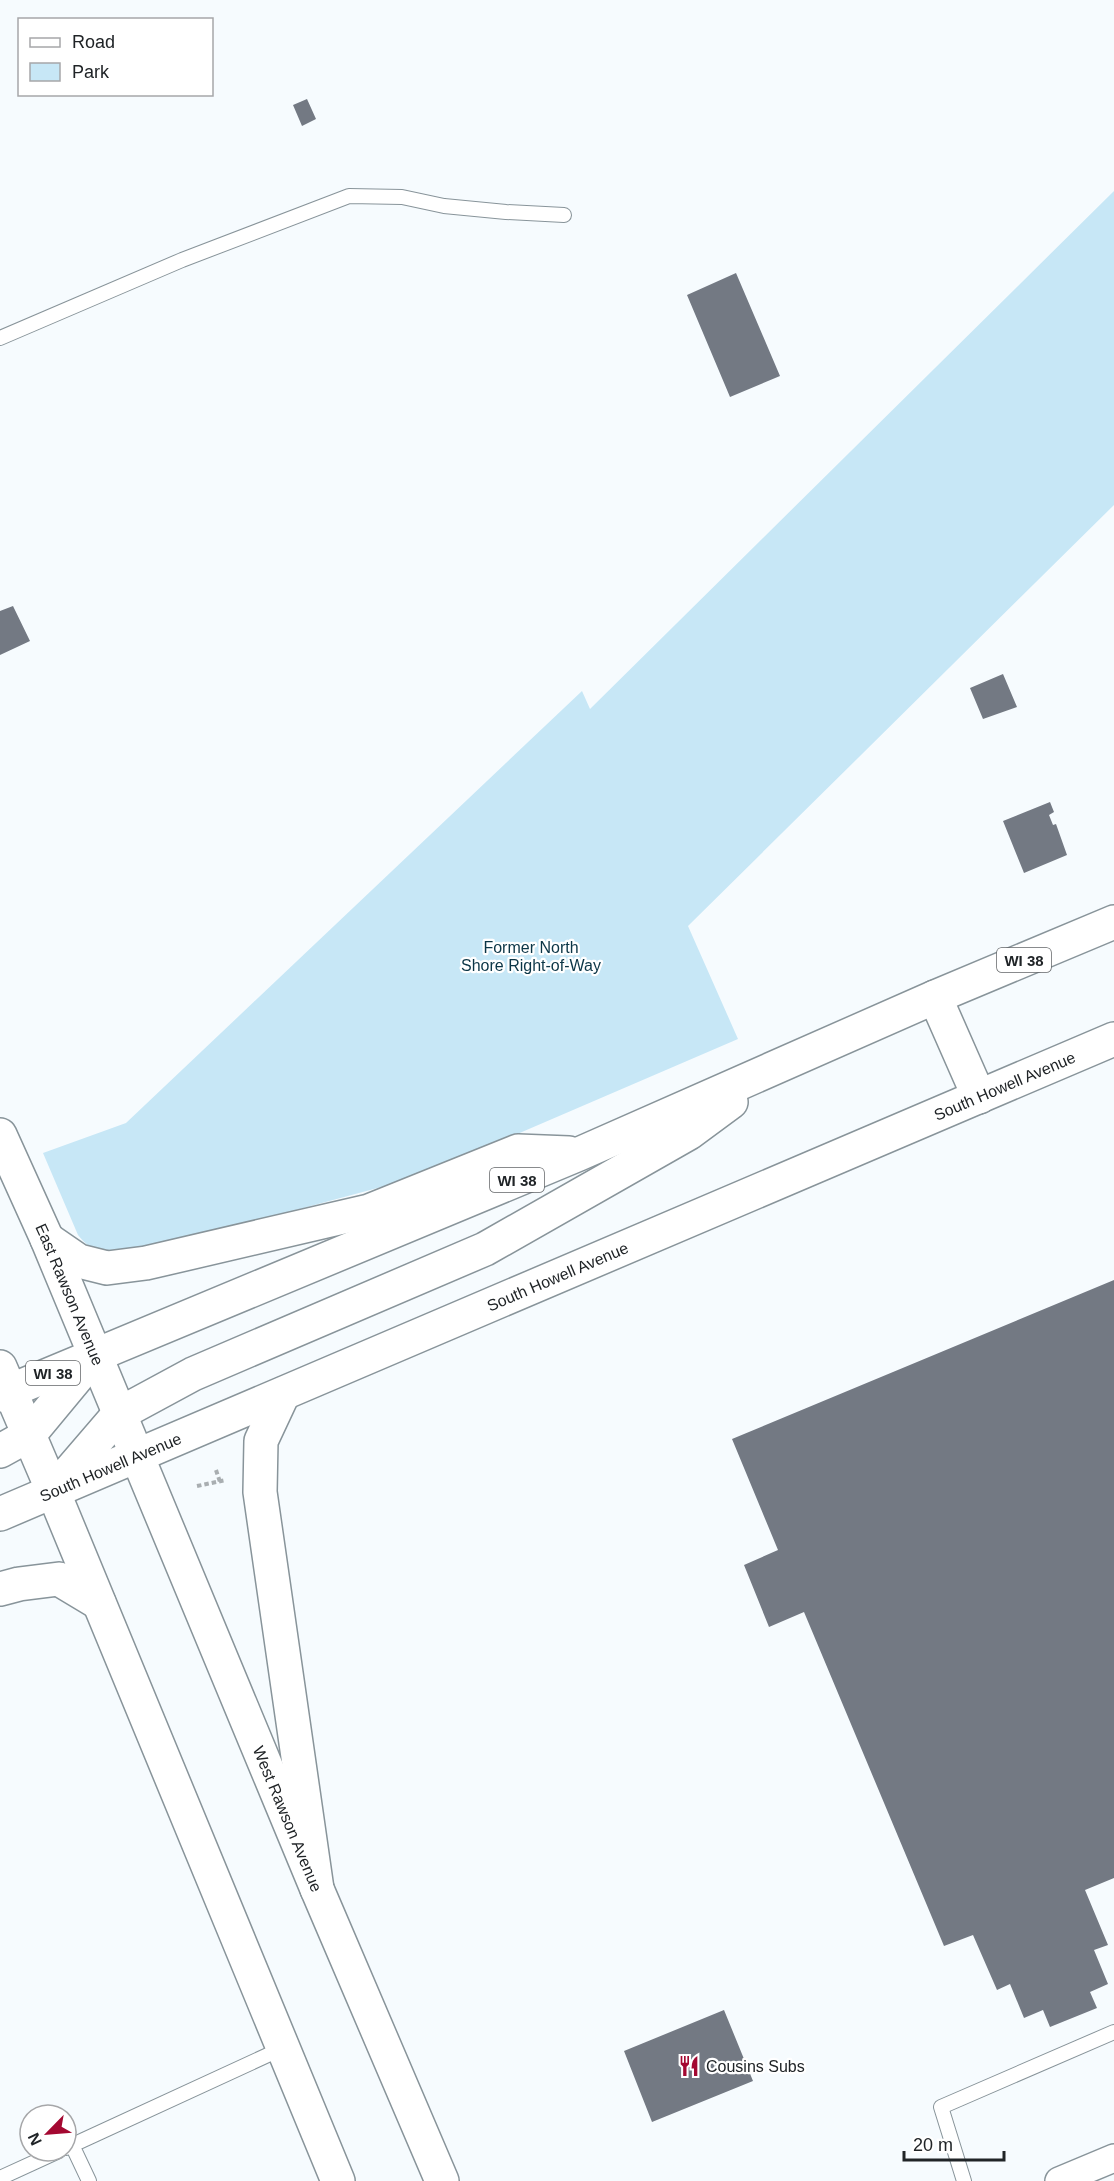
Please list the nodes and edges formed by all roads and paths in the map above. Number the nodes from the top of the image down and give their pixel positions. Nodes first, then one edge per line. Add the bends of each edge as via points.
1 (564, 214) dead end
2 (0, 338) edge
3 (1114, 922) edge
4 (935, 997) junction
5 (1114, 1039) edge
6 (776, 1068) junction
7 (979, 1097) junction
8 (0, 1135) edge
9 (579, 1154) junction
10 (47, 1239) junction
11 (95, 1355) junction
12 (4, 1384) edge
13 (284, 1394) junction
14 (119, 1414) junction
15 (29, 1435) junction
16 (0, 1451) edge
17 (136, 1456) junction
18 (216, 1470) dead end
19 (235, 1479) dead end
20 (220, 1482) junction
21 (197, 1486) dead end
22 (53, 1491) junction
23 (0, 1514) edge
24 (0, 1589) edge
25 (99, 1603) junction
26 (317, 1889) junction
27 (1114, 2032) edge
28 (283, 2048) junction
29 (78, 2142) edge
30 (1114, 2158) edge
31 (78, 2162) edge
32 (33, 2163) edge
33 (0, 2178) edge
34 (89, 2181) edge
35 (338, 2181) edge
36 (442, 2181) edge
37 (964, 2181) edge
38 (1059, 2181) edge

1 - 2 lane via 444,206 402,197 349,196 182,260
3 - 4 main road, WI 38
4 - 6 main road, WI 38
4 - 7 main road
5 - 7 main road, South Howell Avenue
6 - 9 main road, WI 38
6 - 14 main road via 689,1133 485,1250 193,1374
7 - 13 main road, South Howell Avenue
8 - 10 main road, East Rawson Avenue
9 - 10 main road via 518,1151 369,1211 146,1263 107,1268 79,1262
9 - 11 main road, WI 38
10 - 11 main road, East Rawson Avenue
11 - 12 main road, WI 38
11 - 14 main road, East Rawson Avenue
11 - 15 main road
12 - 15 main road
13 - 17 main road, South Howell Avenue
13 - 26 main road via 261,1441 260,1492
14 - 17 main road, East Rawson Avenue
14 - 22 main road
15 - 16 main road
15 - 22 main road
17 - 22 main road, South Howell Avenue
17 - 26 main road, West Rawson Avenue
18 - 20 path
19 - 20 path
20 - 21 path
22 - 23 main road, South Howell Avenue
22 - 25 main road
24 - 25 main road via 59,1579
25 - 28 main road
26 - 36 main road, West Rawson Avenue
27 - 37 lane via 941,2107
28 - 29 lane
28 - 35 main road
30 - 38 street
31 - 34 lane
32 - 33 lane

